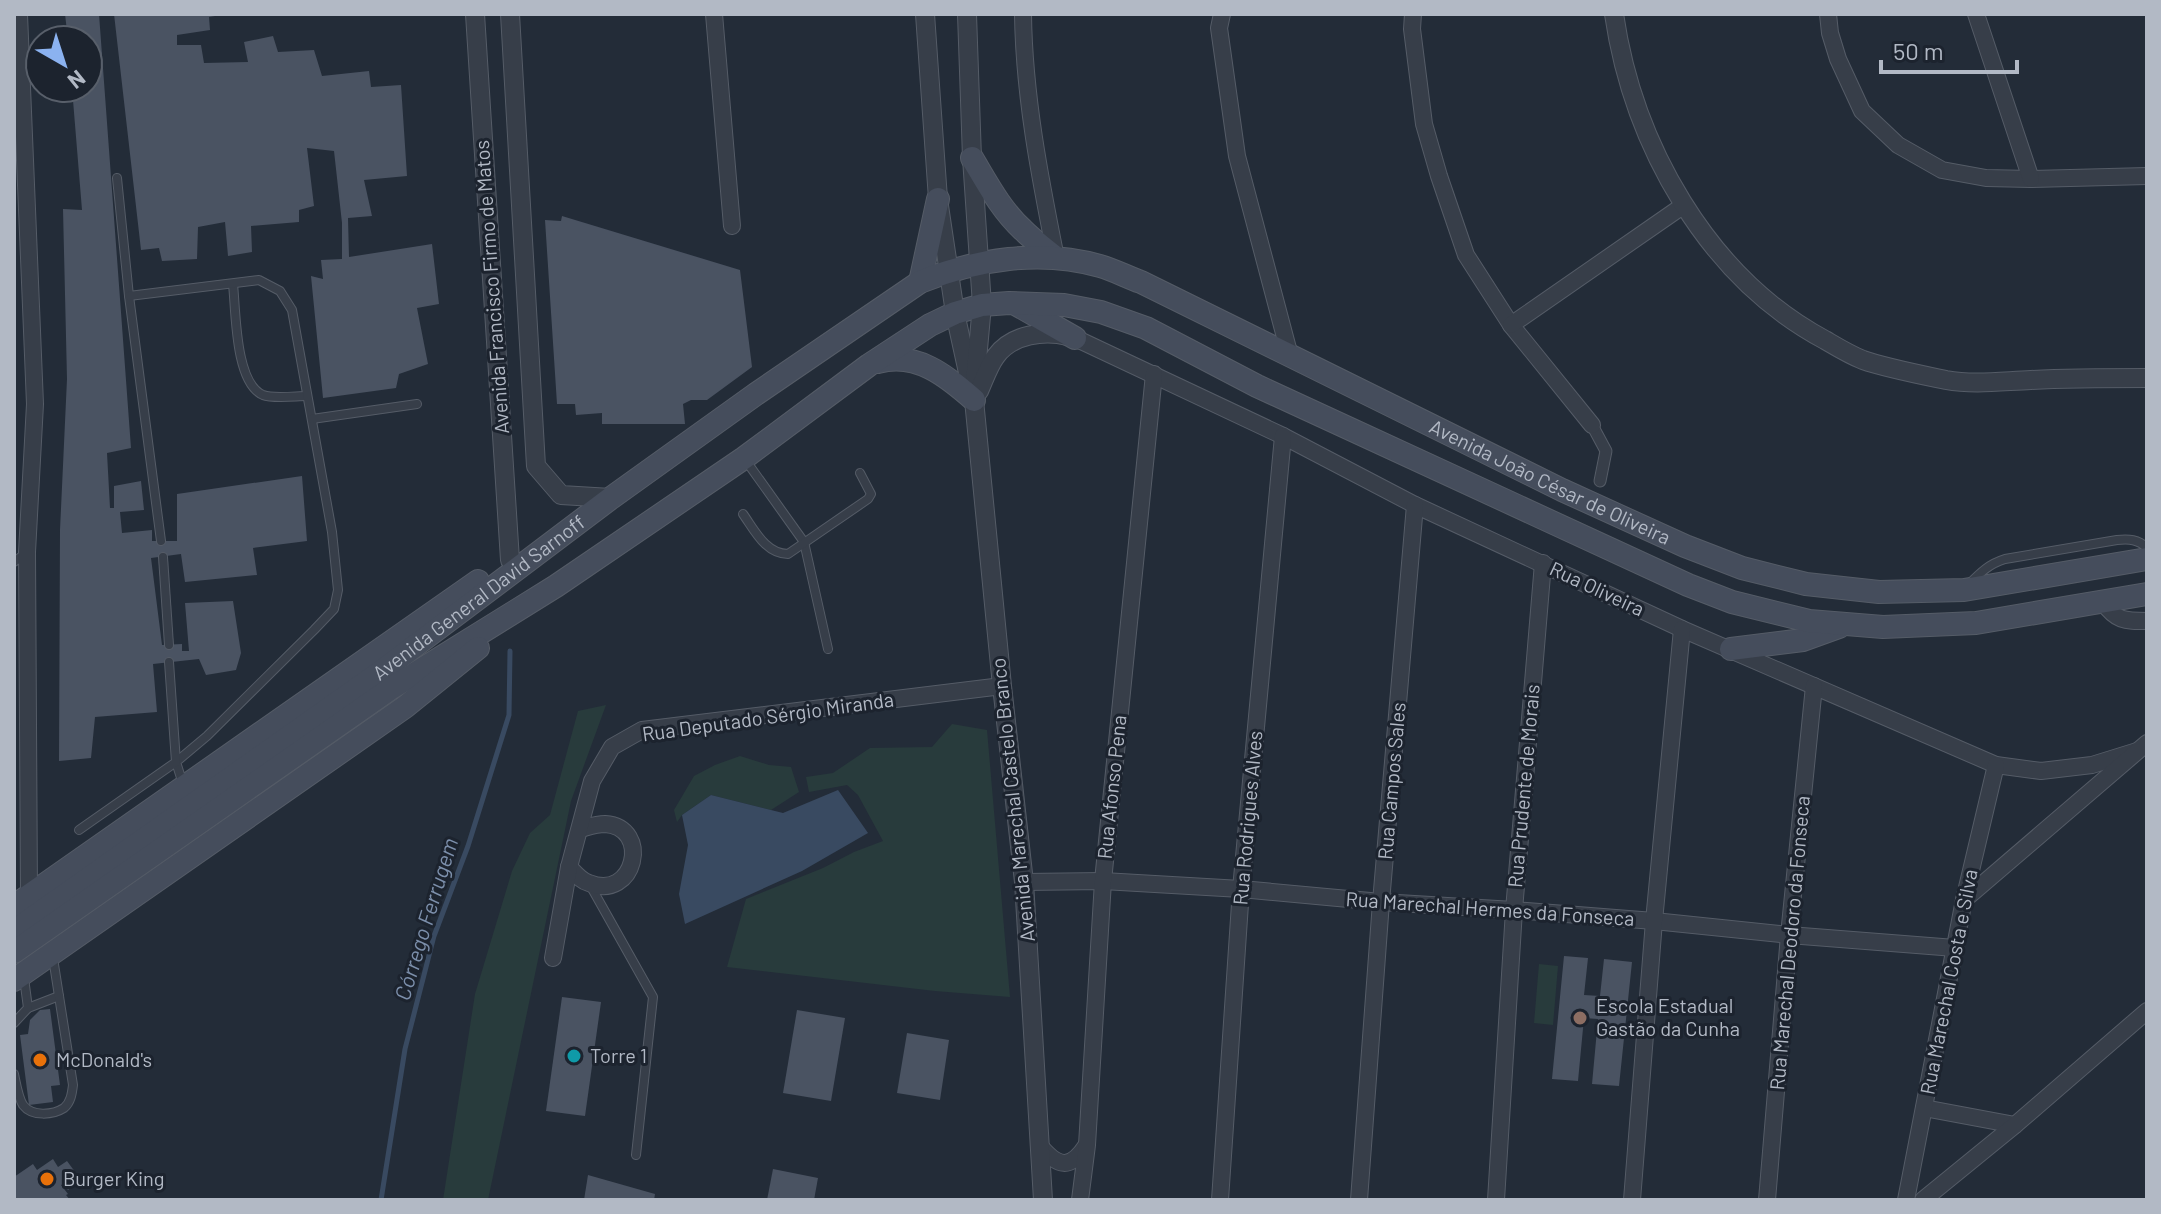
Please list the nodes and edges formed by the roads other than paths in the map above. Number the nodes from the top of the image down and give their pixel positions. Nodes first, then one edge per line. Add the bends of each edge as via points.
1 (19, 14) edge
2 (475, 14) edge
3 (510, 14) edge
4 (714, 14) edge
5 (925, 14) edge
6 (967, 14) edge
7 (1023, 14) edge
8 (1222, 14) edge
9 (1413, 14) edge
10 (1614, 14) edge
11 (1828, 14) edge
12 (1976, 14) edge
13 (972, 158) junction
14 (2147, 176) edge
15 (117, 178) dead end
16 (2031, 179) junction
17 (938, 199) junction
18 (1684, 205) junction
19 (732, 226) dead end
20 (1056, 258) junction
21 (980, 263) junction
22 (948, 270) junction
23 (920, 282) junction
24 (233, 284) junction
25 (129, 296) junction
26 (1014, 304) junction
27 (982, 305) junction
28 (955, 313) junction
29 (1511, 325) junction
30 (1075, 338) junction
31 (1290, 356) junction
32 (869, 365) junction
33 (1154, 374) junction
34 (2147, 378) edge
35 (307, 396) junction
36 (974, 400) junction
37 (417, 404) dead end
38 (312, 419) junction
39 (1592, 425) joint
40 (1283, 436) junction
41 (744, 458) junction
42 (860, 473) dead end
43 (1600, 481) dead end
44 (611, 498) junction
45 (1415, 505) junction
46 (743, 514) dead end
47 (571, 529) junction
48 (161, 541) dead end
49 (804, 542) junction
50 (2147, 548) edge
51 (20, 557) edge
52 (163, 557) dead end
53 (2147, 559) edge
54 (510, 560) junction
55 (1543, 563) junction
56 (556, 586) junction
57 (1964, 590) junction
58 (2147, 594) edge
59 (2102, 601) junction
60 (2147, 621) edge
61 (1845, 624) junction
62 (1682, 629) junction
63 (169, 645) dead end
64 (828, 649) dead end
65 (1731, 649) junction
66 (169, 662) dead end
67 (1002, 686) junction
68 (1814, 686) junction
69 (2142, 747) edge
70 (176, 762) junction
71 (1996, 765) junction
72 (184, 789) junction
73 (580, 829) junction
74 (79, 830) dead end
75 (569, 867) junction
76 (1103, 881) junction
77 (1024, 882) junction
78 (589, 884) junction
79 (1241, 889) junction
80 (1964, 900) junction
81 (22, 901) edge
82 (1381, 902) junction
83 (1514, 910) junction
84 (1654, 921) junction
85 (14, 931) edge
86 (1789, 935) junction
87 (1955, 948) junction
88 (14, 952) edge
89 (52, 953) junction
90 (553, 958) dead end
91 (19, 977) edge
92 (59, 996) junction
93 (28, 1008) junction
94 (2147, 1011) edge
95 (14, 1023) edge
96 (14, 1074) edge
97 (1924, 1108) junction
98 (2015, 1125) junction
99 (1087, 1145) junction
100 (1040, 1146) junction
101 (636, 1155) dead end
102 (1043, 1200) edge
103 (1080, 1200) edge
104 (1220, 1200) edge
105 (1359, 1200) edge
106 (1496, 1200) edge
107 (1632, 1200) edge
108 (1767, 1200) edge
109 (1906, 1200) edge
110 (1923, 1200) edge

1 - 51 street via 35,404
2 - 54 street, Avenida Francisco Firmo de Matos
3 - 44 street, Avenida Francisco Firmo de Matos via 536,466 561,495
4 - 19 street
5 - 17 street
6 - 13 street
7 - 20 street via 1030,106
8 - 31 street via 1219,28 1237,156
9 - 29 street via 1424,124 1439,176 1466,255
10 - 18 street via 1637,107
11 - 16 street via 1838,59 1862,111 1898,145 1942,170
12 - 16 street
13 - 20 main road via 1008,213
13 - 21 street
14 - 16 street
15 - 25 lane
17 - 22 street
17 - 23 main road
18 - 29 street
18 - 34 street via 1763,297 1797,325 1862,360 1973,382
20 - 21 main road, Avenida João César de Oliveira
20 - 31 main road, Avenida João César de Oliveira via 1100,266 1141,282
21 - 22 main road, Avenida General David Sarnoff
21 - 27 street
22 - 23 main road, Avenida General David Sarnoff
22 - 28 street
23 - 44 main road, Avenida General David Sarnoff
24 - 25 lane
24 - 35 lane via 259,280 280,291 292,310
24 - 35 lane via 242,369 250,385 265,396
25 - 48 lane
26 - 27 main road, Avenida João César de Oliveira
26 - 30 main road
26 - 61 main road, Avenida João César de Oliveira via 1064,305 1146,328 1257,386 1688,585 1793,618
27 - 28 main road, Avenida General David Sarnoff
27 - 36 street, Avenida Marechal Castelo Branco
28 - 32 main road, Avenida General David Sarnoff
28 - 36 street, Avenida Marechal Castelo Branco
29 - 39 street
30 - 33 street, Rua Oliveira
30 - 36 street via 1041,333 1010,344 997,355
31 - 57 main road, Avenida João César de Oliveira via 1562,490 1742,568 1806,584 1879,592
32 - 36 main road via 905,359 923,364
32 - 41 main road, Avenida General David Sarnoff
33 - 40 street, Rua Oliveira
33 - 76 street, Rua Afonso Pena
35 - 38 lane
36 - 67 street, Avenida Marechal Castelo Branco
37 - 38 lane
38 - 70 lane via 335,561 334,609
39 - 43 street via 1606,451
40 - 45 street, Rua Oliveira
40 - 79 street, Rua Rodrigues Alves
41 - 49 lane
41 - 56 main road, Avenida General David Sarnoff
42 - 49 lane via 871,494 868,499
44 - 47 main road, Avenida General David Sarnoff
45 - 55 street, Rua Oliveira
45 - 82 street, Rua Campos Sales
46 - 49 lane via 777,554 788,554
47 - 54 main road via 548,536
47 - 85 main road, Avenida General David Sarnoff via 379,673
49 - 64 lane
50 - 57 lane via 2130,539 2005,559 1983,570
51 - 81 street
52 - 63 lane
53 - 57 main road, Avenida João César de Oliveira
54 - 72 main road
55 - 62 street, Rua Oliveira
55 - 83 street, Rua Prudente de Morais
56 - 88 main road, Avenida General David Sarnoff via 390,689
56 - 89 main road via 405,707
58 - 59 main road, Avenida João César de Oliveira
59 - 60 street via 2119,619
59 - 61 main road, Avenida João César de Oliveira via 1976,623
61 - 65 main road via 1803,640
62 - 65 street, Rua Oliveira
62 - 84 street
65 - 68 street, Rua Oliveira
66 - 70 lane
67 - 73 street, Rua Deputado Sérgio Miranda via 642,730 612,747 592,781
67 - 77 street, Avenida Marechal Castelo Branco
68 - 71 street, Rua Oliveira
68 - 86 street, Rua Marechal Deodoro da Fonseca
69 - 71 street, Rua Oliveira via 2092,765 2041,771
69 - 80 street
70 - 72 lane
70 - 74 lane
71 - 80 street, Rua Marechal Costa e Silva
72 - 81 main road
73 - 75 street, Rua Deputado Sérgio Miranda
73 - 78 street via 611,825 633,845 632,866 623,880 607,886
75 - 78 street
75 - 90 street, Rua Deputado Sérgio Miranda
76 - 77 street, Rua Marechal Hermes da Fonseca
76 - 79 street, Rua Marechal Hermes da Fonseca
76 - 99 street, Rua Afonso Pena
77 - 100 street, Avenida Marechal Castelo Branco
78 - 101 lane via 653,997
79 - 82 street, Rua Marechal Hermes da Fonseca
79 - 104 street, Rua Rodrigues Alves
80 - 87 street, Rua Marechal Costa e Silva
82 - 83 street, Rua Marechal Hermes da Fonseca
82 - 105 street, Rua Campos Sales
83 - 84 street, Rua Marechal Hermes da Fonseca
83 - 106 street, Rua Prudente de Morais
84 - 86 street, Rua Marechal Hermes da Fonseca
84 - 107 street
86 - 87 street, Rua Marechal Hermes da Fonseca
86 - 108 street, Rua Marechal Deodoro da Fonseca
87 - 97 street, Rua Marechal Costa e Silva
89 - 91 main road
89 - 92 lane
91 - 93 lane
92 - 93 lane
92 - 96 lane via 72,1096 65,1107 45,1115 30,1111 22,1104
93 - 95 lane
94 - 98 street
97 - 98 street
97 - 109 street, Rua Marechal Costa e Silva
98 - 110 street
99 - 100 street via 1068,1163 1058,1162
99 - 103 street, Rua Afonso Pena
100 - 102 street, Avenida Marechal Castelo Branco

